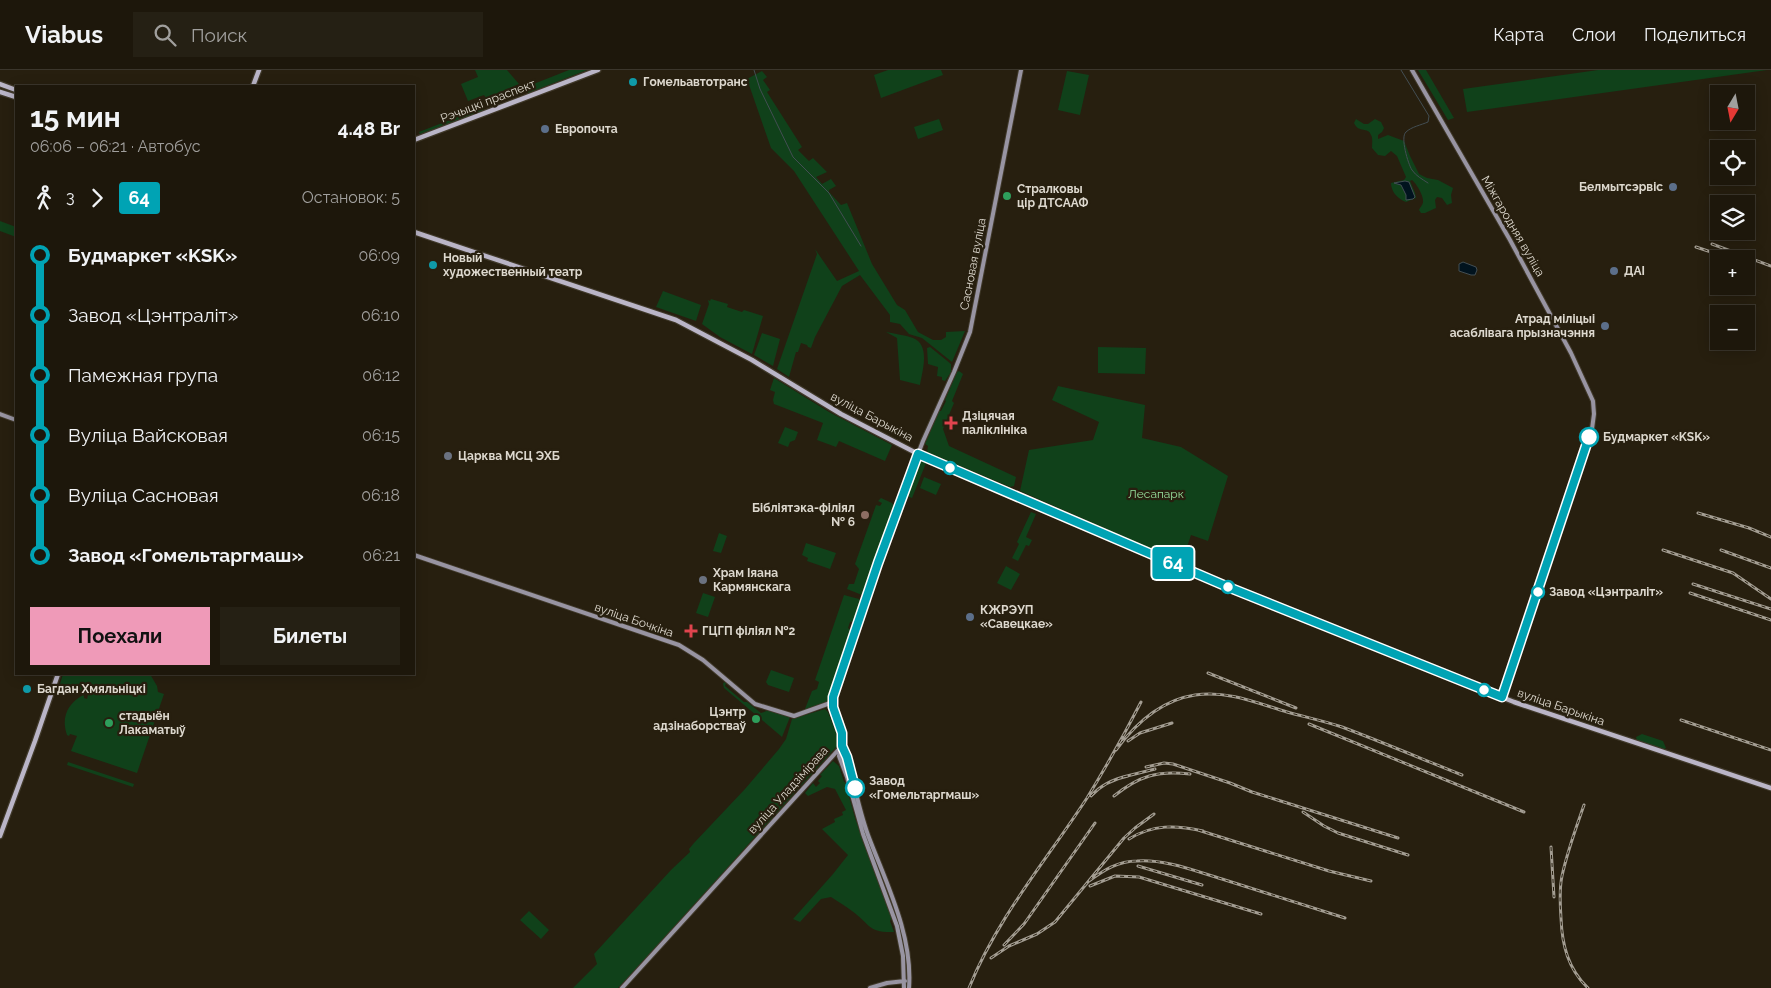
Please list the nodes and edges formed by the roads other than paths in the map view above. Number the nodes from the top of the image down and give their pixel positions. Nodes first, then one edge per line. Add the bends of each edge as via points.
1 (259, 70) edge
2 (598, 70) edge
3 (1021, 70) edge
4 (1412, 70) edge
5 (0, 84) edge
6 (253, 85) edge
7 (15, 90) edge
8 (0, 92) edge
9 (15, 97) edge
10 (415, 140) edge
11 (415, 232) edge
12 (0, 414) edge
13 (15, 420) edge
14 (918, 454) junction
15 (415, 556) edge
16 (58, 675) edge
17 (1502, 697) junction
18 (833, 702) junction
19 (842, 746) junction
20 (831, 757) junction
21 (842, 760) junction
22 (1771, 788) edge
23 (0, 836) edge
24 (904, 981) junction
25 (910, 981) junction
26 (622, 988) edge
27 (870, 988) edge
28 (904, 988) edge
29 (909, 988) edge

1 - 6 main road
2 - 10 main road, Рэчыцкі праспект
3 - 14 main road, Сасновая вуліца via 970,332
4 - 17 main road, Міжгародняя вуліца via 1543,298 1591,395 1594,410 1592,429
5 - 7 main road
8 - 9 main road
11 - 14 main road, вуліца Барыкіна via 676,320
12 - 13 main road
14 - 17 main road, вуліца Барыкіна via 1221,584
14 - 18 main road
15 - 18 main road, вуліца Бочкіна via 679,645 703,660 755,704 794,716
16 - 23 main road
17 - 22 main road, вуліца Барыкіна
18 - 19 main road, вуліца Уладзімірава via 842,733
19 - 20 main road, вуліца Уладзімірава
19 - 21 main road via 839,756
19 - 25 main road via 907,945
20 - 21 main road
20 - 26 main road, вуліца Уладзімірава
21 - 24 main road via 863,834 897,926
24 - 25 main road
24 - 27 main road
24 - 28 main road
25 - 29 main road

